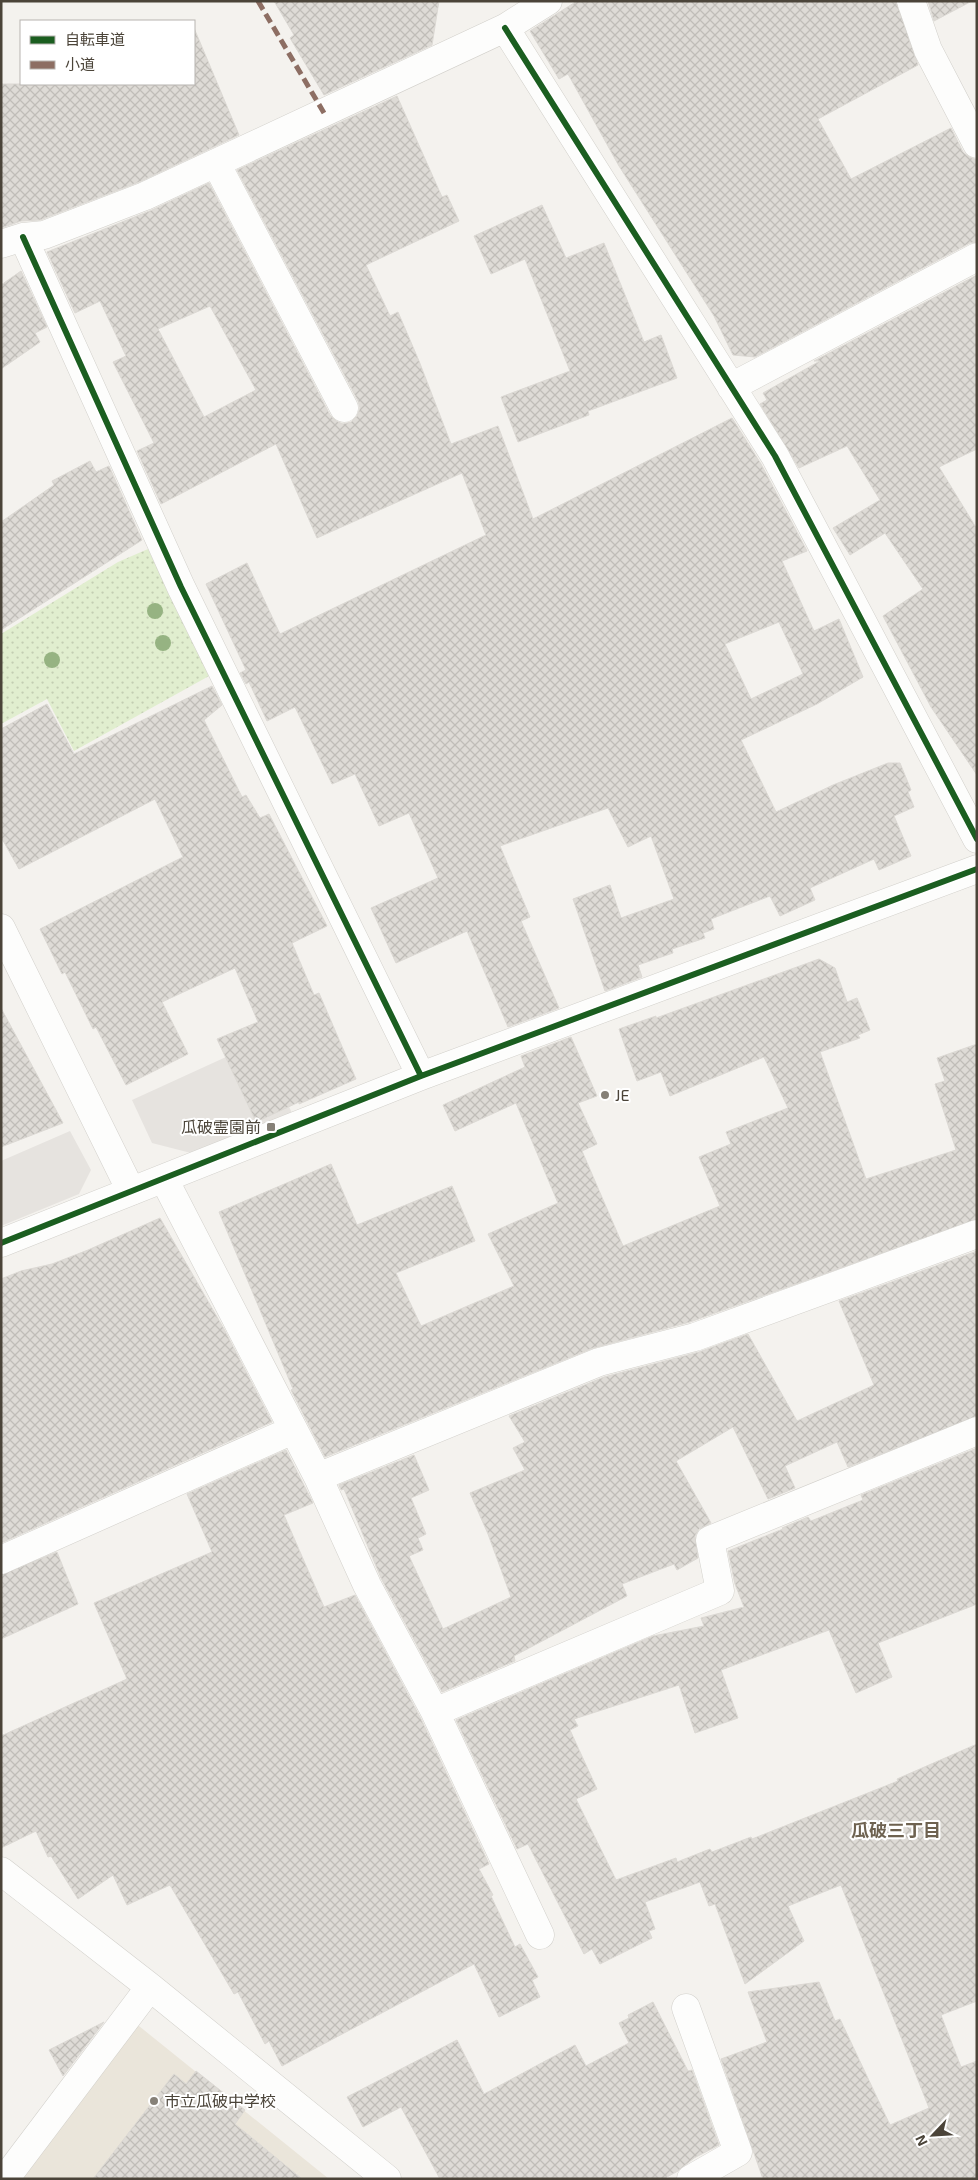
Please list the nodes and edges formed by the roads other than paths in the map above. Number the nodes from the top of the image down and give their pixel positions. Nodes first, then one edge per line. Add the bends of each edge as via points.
1 (548, 1) edge
2 (911, 1) edge
3 (505, 28) junction
4 (977, 144) edge
5 (216, 163) junction
6 (12, 241) edge
7 (977, 257) edge
8 (731, 387) junction
9 (344, 408) dead end
10 (977, 839) edge
11 (977, 869) edge
12 (1, 928) edge
13 (421, 1076) junction
14 (164, 1179) junction
15 (131, 1191) junction
16 (977, 1234) edge
17 (1, 1243) edge
18 (293, 1430) junction
19 (977, 1431) edge
20 (318, 1477) junction
21 (1, 1560) edge
22 (435, 1712) junction
23 (1, 1871) edge
24 (540, 1936) dead end
25 (150, 1987) junction
26 (686, 2008) dead end
27 (4, 2179) edge
28 (387, 2179) edge
29 (691, 2179) edge

1 - 3 street
2 - 4 street via 928,50
3 - 5 street
3 - 8 street
5 - 6 street via 145,196 53,232
5 - 9 street
6 - 13 street
7 - 8 street
8 - 10 street via 775,456
11 - 13 street
12 - 15 street
13 - 14 street
14 - 15 street
14 - 18 street
15 - 17 street
16 - 20 street via 695,1337 599,1362
18 - 20 street
18 - 21 street
19 - 22 street via 710,1540 720,1591
20 - 22 street via 367,1585
22 - 24 street
23 - 25 street
25 - 27 street
25 - 28 street
26 - 29 street via 738,2152

